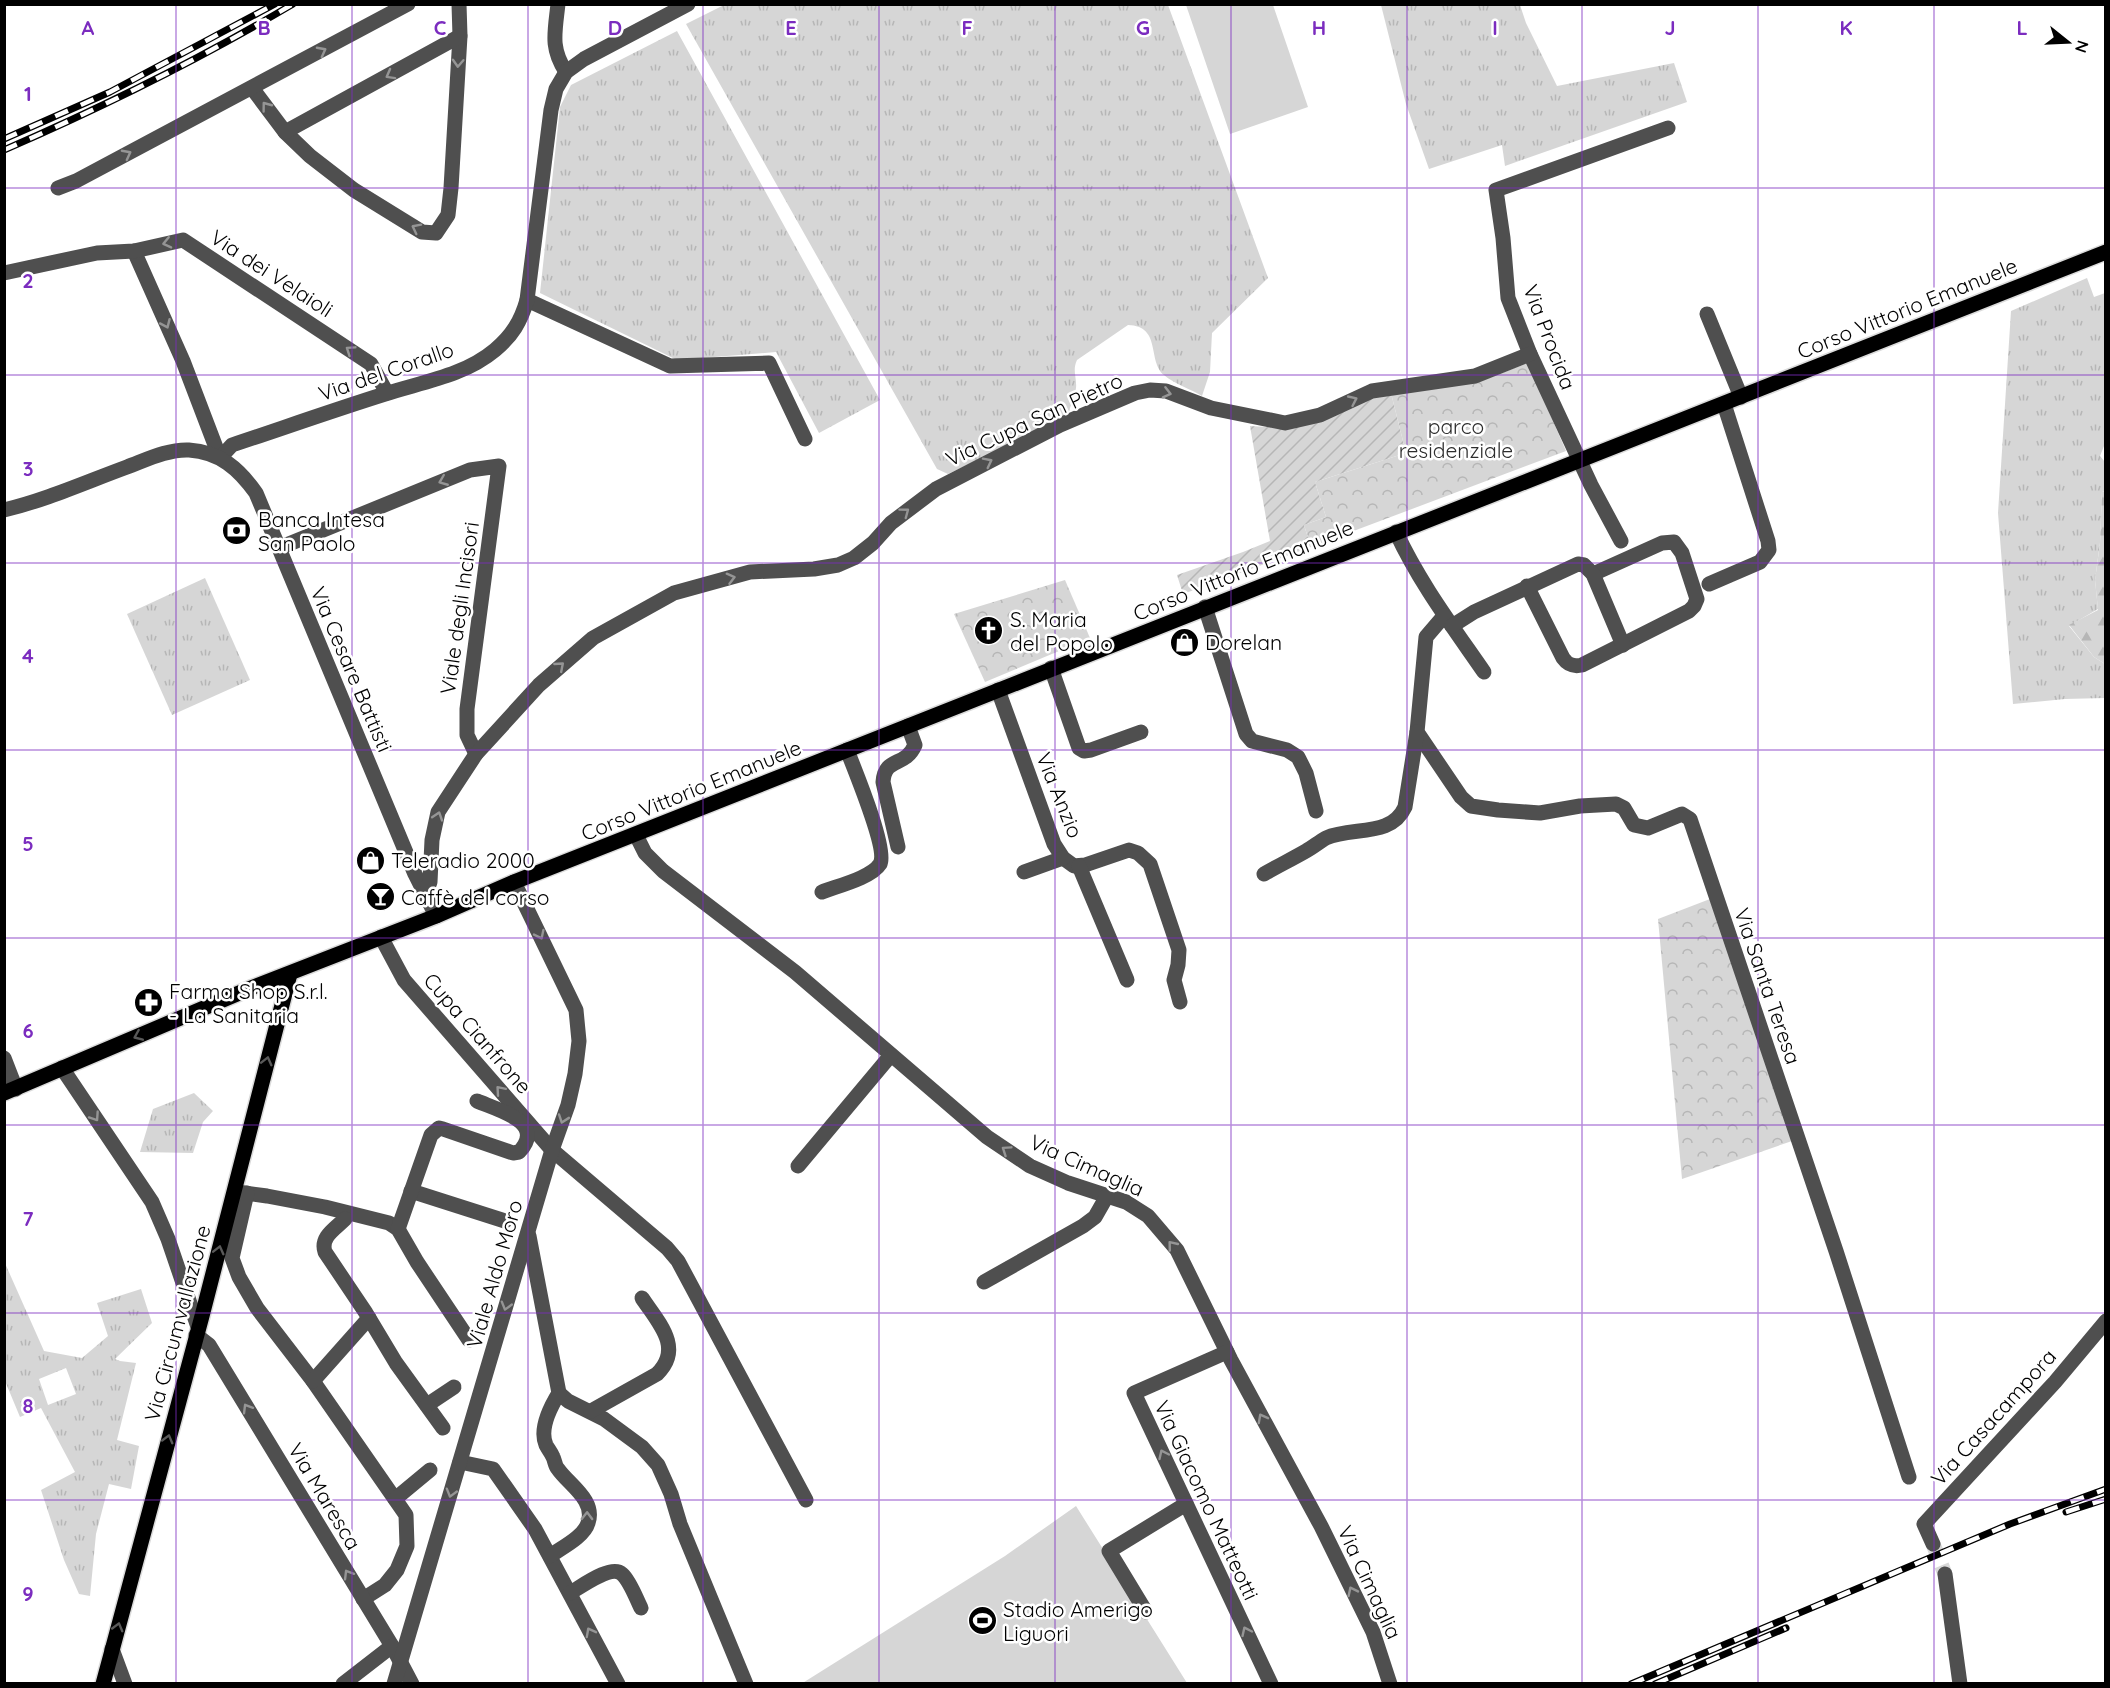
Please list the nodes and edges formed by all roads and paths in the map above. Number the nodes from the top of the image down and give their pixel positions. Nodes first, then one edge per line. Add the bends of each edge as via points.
1 (408, 4) edge
2 (459, 4) edge
3 (558, 4) edge
4 (688, 4) edge
5 (459, 36) junction
6 (566, 72) junction
7 (252, 88) junction
8 (1668, 128) dead end
9 (285, 132) junction
10 (58, 188) dead end
11 (134, 251) junction
12 (2106, 252) edge
13 (4, 273) edge
14 (527, 300) junction
15 (1707, 314) dead end
16 (1530, 354) junction
17 (387, 393) junction
18 (1741, 397) junction
19 (1724, 404) junction
20 (805, 439) dead end
21 (220, 458) junction
22 (1580, 461) junction
23 (4, 510) edge
24 (1396, 532) junction
25 (1621, 541) dead end
26 (279, 548) junction
27 (1593, 574) junction
28 (1709, 584) dead end
29 (1527, 586) junction
30 (1205, 607) junction
31 (1448, 621) junction
32 (1623, 645) junction
33 (1051, 668) junction
34 (1484, 672) dead end
35 (998, 690) junction
36 (908, 726) junction
37 (1142, 732) dead end
38 (1418, 732) junction
39 (847, 750) junction
40 (476, 754) junction
41 (1316, 811) dead end
42 (636, 834) junction
43 (898, 847) dead end
44 (1063, 858) junction
45 (1079, 866) junction
46 (1024, 872) dead end
47 (1264, 874) dead end
48 (514, 882) junction
49 (822, 892) dead end
50 (425, 894) junction
51 (436, 916) junction
52 (381, 937) junction
53 (290, 974) junction
54 (1127, 980) dead end
55 (1180, 1002) dead end
56 (891, 1054) junction
57 (4, 1058) edge
58 (62, 1068) junction
59 (10, 1091) edge
60 (477, 1101) dead end
61 (552, 1150) junction
62 (798, 1166) dead end
63 (411, 1191) junction
64 (241, 1192) junction
65 (1107, 1196) junction
66 (345, 1219) dead end
67 (505, 1221) dead end
68 (399, 1229) junction
69 (528, 1231) junction
70 (984, 1282) dead end
71 (642, 1298) dead end
72 (369, 1318) junction
73 (2106, 1321) edge
74 (197, 1331) junction
75 (469, 1340) dead end
76 (1227, 1352) junction
77 (313, 1381) junction
78 (454, 1387) dead end
79 (559, 1393) junction
80 (427, 1405) junction
81 (591, 1411) junction
82 (443, 1428) dead end
83 (460, 1462) junction
84 (430, 1470) dead end
85 (1909, 1477) dead end
86 (395, 1499) junction
87 (806, 1500) dead end
88 (1186, 1504) junction
89 (1933, 1544) tunnel mouth
90 (550, 1556) junction
91 (1945, 1574) tunnel mouth
92 (570, 1593) junction
93 (363, 1599) junction
94 (641, 1608) dead end
95 (1146, 1612) dead end
96 (392, 1646) junction
97 (112, 1649) junction
98 (400, 1660) junction
99 (103, 1683) edge
100 (125, 1683) edge
101 (343, 1683) edge
102 (394, 1683) edge
103 (412, 1683) edge
104 (618, 1683) edge
105 (746, 1683) edge
106 (1271, 1683) edge
107 (1390, 1683) edge
108 (1960, 1683) edge

7 -> 1 street
2 - 5 street
3 - 6 street via 554,36 557,58
4 - 6 street
5 -> 9 street
5 -> 9 street via 448,215 436,233 422,232 354,190
6 - 14 street, Via del Corallo via 556,89 551,110
9 -> 7 street
10 -> 7 street
8 - 16 street, Via Procida via 1496,190 1508,298
11 - 13 street, Via dei Velaioli via 97,253
17 -> 11 street, Via dei Velaioli via 371,364 183,240
11 -> 21 street
12 - 18 main road, Corso Vittorio Emanuele
14 - 17 street, Via del Corallo via 510,336 494,351 453,374
14 - 20 street via 670,366 769,363
15 - 18 street
16 - 22 street, Via Procida
40 -> 16 street, Via Cupa San Pietro via 539,685 592,638 674,593 750,572 838,565 854,558 936,489 1060,425 1143,391 1166,391 1210,408 1285,423 1320,415 1372,391 1475,376
17 - 21 street, Via del Corallo via 232,446
18 - 19 main road, Corso Vittorio Emanuele
19 - 22 main road, Corso Vittorio Emanuele
19 - 28 street via 1769,550 1760,562
21 - 23 street, Via Cesare Battisti via 189,450 165,453
21 - 26 street, Via Cesare Battisti via 241,473 256,494
22 - 24 main road, Corso Vittorio Emanuele
22 - 25 street, Via Procida
24 - 30 main road, Corso Vittorio Emanuele
24 - 31 street
40 -> 26 street, Viale degli Incisori via 468,735 467,709 499,466 470,470
26 - 50 street, Via Cesare Battisti
27 - 29 street via 1578,564
27 - 32 street
27 - 32 street via 1668,541 1682,552 1697,596 1694,606
29 - 31 street
29 - 32 street via 1569,665 1582,665
30 - 33 main road, Corso Vittorio Emanuele
30 - 41 street via 1246,734 1252,741 1298,756
31 - 34 street
31 - 38 street via 1426,637
33 - 35 main road, Corso Vittorio Emanuele
33 - 37 street via 1079,748 1091,750
35 - 36 main road, Corso Vittorio Emanuele
35 - 44 street, Via Anzio via 1051,836
36 - 39 main road, Corso Vittorio Emanuele
36 - 43 street via 915,745 907,758 887,767 883,782
38 - 47 street via 1401,816 1383,827 1324,839
38 - 85 street, Via Santa Teresa via 1471,806 1540,813 1616,804 1624,808 1634,825 1644,828 1682,814 1690,819
39 - 42 main road, Corso Vittorio Emanuele
39 - 49 street via 878,836 881,860 864,876
50 -> 40 street, Via Cupa San Pietro via 430,882 438,812
42 - 48 main road, Corso Vittorio Emanuele
42 - 56 street, Via Cimaglia via 645,853 663,871 795,972
44 - 45 street, Via Anzio
44 - 46 street
45 - 54 street
45 - 55 street, Via Anzio via 1129,850 1150,864 1179,950 1174,980
48 - 51 main road, Corso Vittorio Emanuele
48 -> 61 street, Viale Aldo Moro via 576,1010 579,1041 575,1074
50 - 51 street, Via Cesare Battisti
51 - 52 main road, Corso Vittorio Emanuele
52 - 53 main road, Corso Vittorio Emanuele
61 -> 52 street, Cupa Cianfrone via 404,980
53 -> 58 main road, Corso Vittorio Emanuele
64 -> 53 main road, Via Circumvallazione
56 - 62 street
65 -> 56 street, Via Cimaglia via 1030,1166 987,1137
57 - 59 street
58 - 59 main road, Corso Vittorio Emanuele
58 -> 74 street, Via Maresca via 152,1202
60 - 63 street via 524,1124 527,1134 523,1148 513,1153 439,1128 430,1135
61 - 69 street, Viale Aldo Moro
61 - 87 street, Cupa Cianfrone via 678,1261
63 - 67 street
63 - 68 street
64 - 68 street via 348,1212
74 -> 64 main road, Via Circumvallazione
64 - 77 street via 233,1264 257,1308
65 - 70 street via 1095,1217 1083,1226
76 -> 65 street, Via Cimaglia via 1177,1250 1148,1216
66 - 72 street via 322,1245
68 - 75 street
69 - 79 street
69 -> 83 street, Viale Aldo Moro
71 - 81 street via 669,1342 665,1366
72 - 77 street
72 - 80 street
73 - 89 street, Via Casacampora via 1924,1524
93 -> 74 street, Via Maresca
97 -> 74 main road, Via Circumvallazione
88 -> 76 street, Via Giacomo Matteotti via 1134,1393
107 -> 76 street, Via Cimaglia via 1373,1632 1326,1536
77 - 86 street
78 - 80 street
79 - 81 street
90 -> 79 street via 579,1535 588,1525 589,1514 586,1502 557,1468 544,1438
80 - 82 street
81 - 105 street via 642,1447 658,1465
83 - 90 street via 493,1470
83 -> 98 street, Viale Aldo Moro
84 - 86 street
86 - 93 street via 406,1515 407,1546 397,1570 385,1585
88 - 95 street via 1109,1551
106 -> 88 street, Via Giacomo Matteotti
90 - 92 street
91 - 108 street
92 - 94 street via 616,1570 624,1575
104 -> 92 street
93 - 96 street, Via Maresca
96 - 98 street, Via Maresca
96 - 101 street
97 - 99 main road, Via Circumvallazione
97 - 100 street
98 - 102 street, Viale Aldo Moro
98 - 103 street, Via Maresca

